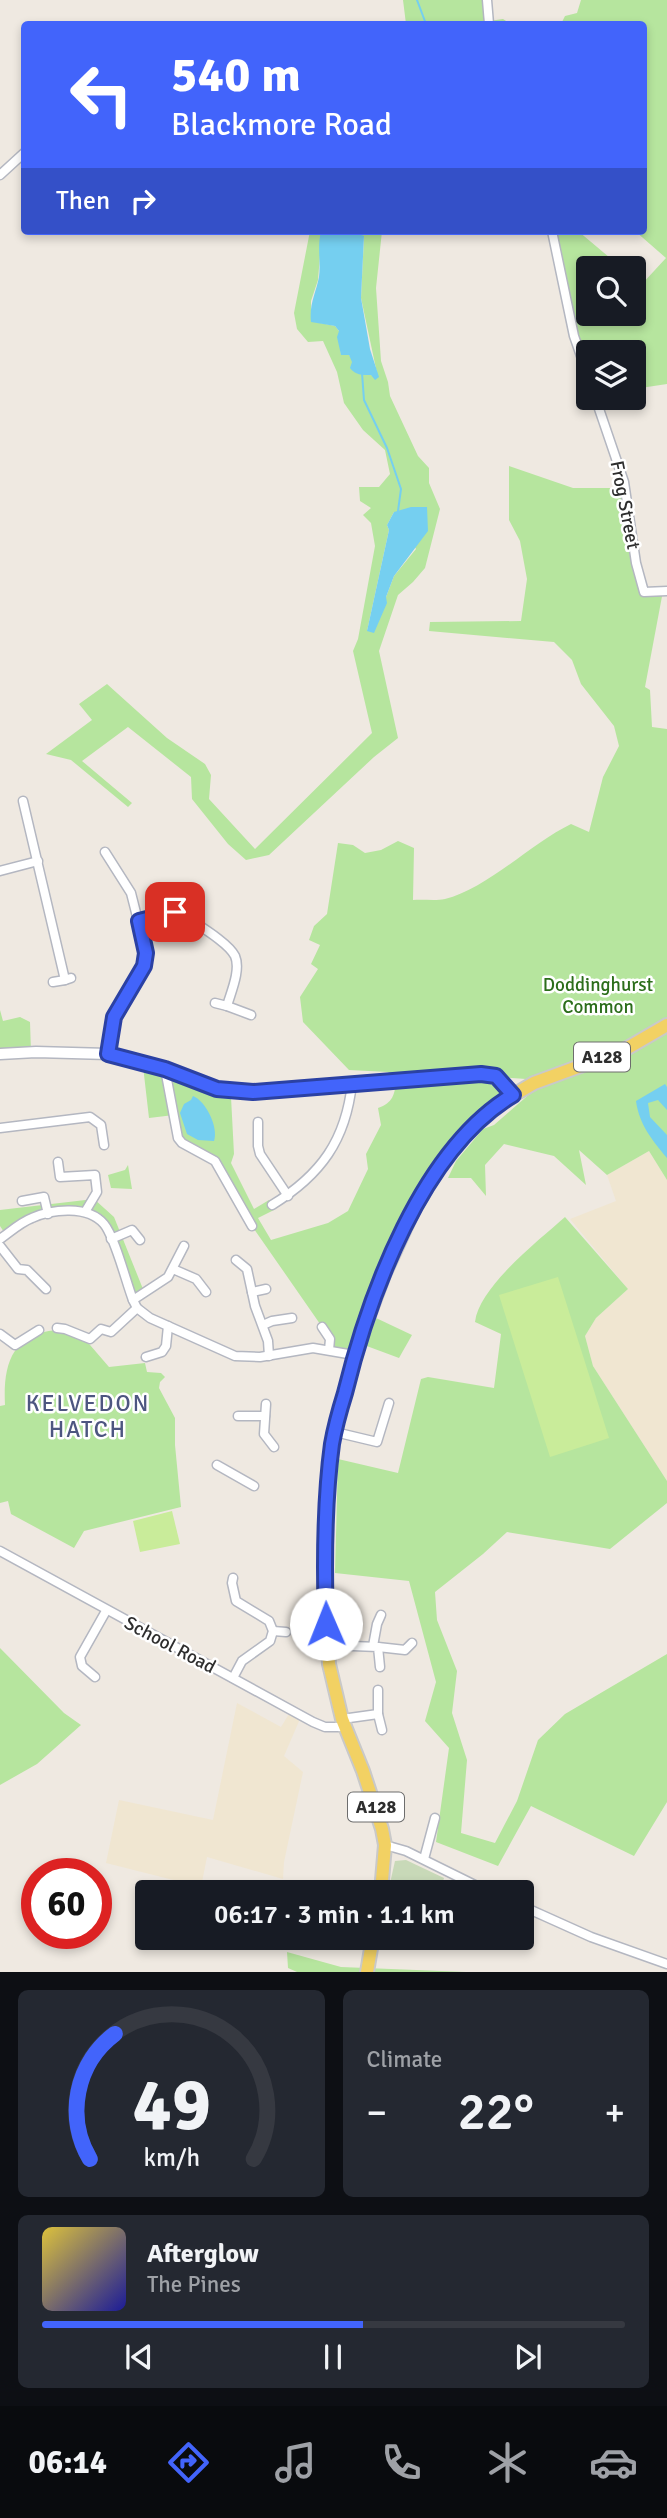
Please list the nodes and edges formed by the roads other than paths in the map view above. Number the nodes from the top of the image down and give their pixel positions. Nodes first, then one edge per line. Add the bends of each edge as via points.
1 (487, 0) edge
2 (489, 21) edge
3 (21, 156) edge
4 (0, 175) edge
5 (553, 235) edge
6 (576, 342) edge
7 (599, 410) edge
8 (667, 591) edge
9 (23, 801) dead end
10 (105, 852) dead end
11 (38, 861) junction
12 (0, 871) edge
13 (139, 921) junction
14 (53, 982) dead end
15 (215, 1003) dead end
16 (227, 1006) junction
17 (251, 1015) dead end
18 (667, 1025) edge
19 (0, 1054) edge
20 (108, 1054) junction
21 (165, 1069) junction
22 (352, 1083) junction
23 (513, 1095) junction
24 (258, 1122) dead end
25 (0, 1128) edge
26 (104, 1144) dead end
27 (58, 1162) dead end
28 (288, 1196) junction
29 (22, 1200) dead end
30 (272, 1205) dead end
31 (85, 1212) junction
32 (48, 1214) junction
33 (252, 1226) dead end
34 (0, 1239) edge
35 (140, 1240) dead end
36 (113, 1243) junction
37 (0, 1246) edge
38 (184, 1246) dead end
39 (236, 1260) dead end
40 (173, 1269) junction
41 (46, 1289) dead end
42 (266, 1289) dead end
43 (205, 1292) dead end
44 (252, 1292) junction
45 (135, 1304) junction
46 (292, 1318) dead end
47 (263, 1325) junction
48 (168, 1326) junction
49 (322, 1327) dead end
50 (57, 1328) dead end
51 (39, 1330) dead end
52 (0, 1334) edge
53 (329, 1350) junction
54 (354, 1355) junction
55 (269, 1356) junction
56 (146, 1357) dead end
57 (389, 1402) dead end
58 (266, 1404) dead end
59 (238, 1416) dead end
60 (265, 1416) junction
61 (335, 1432) junction
62 (274, 1447) dead end
63 (217, 1465) dead end
64 (254, 1486) dead end
65 (0, 1551) edge
66 (233, 1577) dead end
67 (106, 1611) junction
68 (381, 1615) dead end
69 (274, 1631) junction
70 (286, 1632) dead end
71 (412, 1643) dead end
72 (327, 1645) junction
73 (375, 1646) junction
74 (380, 1667) dead end
75 (95, 1677) dead end
76 (233, 1678) junction
77 (378, 1690) dead end
78 (379, 1714) junction
79 (343, 1723) junction
80 (382, 1730) dead end
81 (435, 1818) dead end
82 (385, 1845) junction
83 (424, 1859) junction
84 (382, 1880) edge
85 (465, 1880) edge
86 (534, 1911) edge
87 (371, 1950) edge
88 (667, 1965) edge
89 (367, 1972) edge

1 - 2 street
3 - 4 street
5 - 6 street
7 - 8 street, Frog Street via 624,482 644,592
9 - 11 street
10 - 13 street via 131,893
11 - 12 street
11 - 14 street via 68,979
13 - 16 street via 175,912 225,945 235,957 236,968
13 - 20 street via 144,966 114,1017
15 - 16 street
16 - 17 street
18 - 23 main road, A128 via 624,1050 551,1075
19 - 20 street
20 - 21 street
21 - 22 street via 231,1091
21 - 33 street via 178,1138 215,1161
22 - 23 street via 481,1074 496,1076
22 - 28 street via 336,1142 307,1181
23 - 54 main road, A128 via 474,1125 425,1188 397,1244
24 - 28 street via 260,1154
25 - 26 street via 90,1117 101,1125
27 - 31 street via 60,1177 95,1175 97,1192
28 - 30 street
29 - 32 street via 44,1197
31 - 32 street
31 - 36 street via 105,1225
32 - 34 street via 31,1218
35 - 36 street via 132,1230
36 - 45 street
37 - 41 street via 18,1269 27,1270
38 - 40 street
39 - 44 street via 247,1269
40 - 43 street via 196,1279
40 - 45 street
42 - 44 street
44 - 47 street
45 - 48 street
45 - 50 street via 114,1330 101,1329 90,1339
46 - 47 street
47 - 55 street
48 - 55 street via 235,1356
48 - 56 street via 162,1352
49 - 53 street via 330,1339
51 - 52 street via 15,1345
53 - 54 street
53 - 55 street via 313,1348
54 - 61 main road, A128
57 - 61 street via 377,1442
58 - 60 street
59 - 60 street
60 - 62 street via 264,1434
61 - 72 main road, A128 via 327,1494
63 - 64 street
65 - 67 street, School Road
66 - 69 street via 236,1601 268,1621
67 - 75 street via 80,1657 82,1666
67 - 76 street, School Road
68 - 73 street
69 - 70 street
69 - 76 street via 270,1641 246,1657
71 - 73 street via 405,1650
72 - 73 street
72 - 79 main road, A128
73 - 74 street
76 - 79 street, School Road via 325,1727
77 - 78 street
78 - 79 street
78 - 80 street
79 - 82 main road, A128 via 374,1800
81 - 83 street
82 - 83 street
82 - 84 main road, A128
83 - 85 street
86 - 88 street
87 - 89 main road

